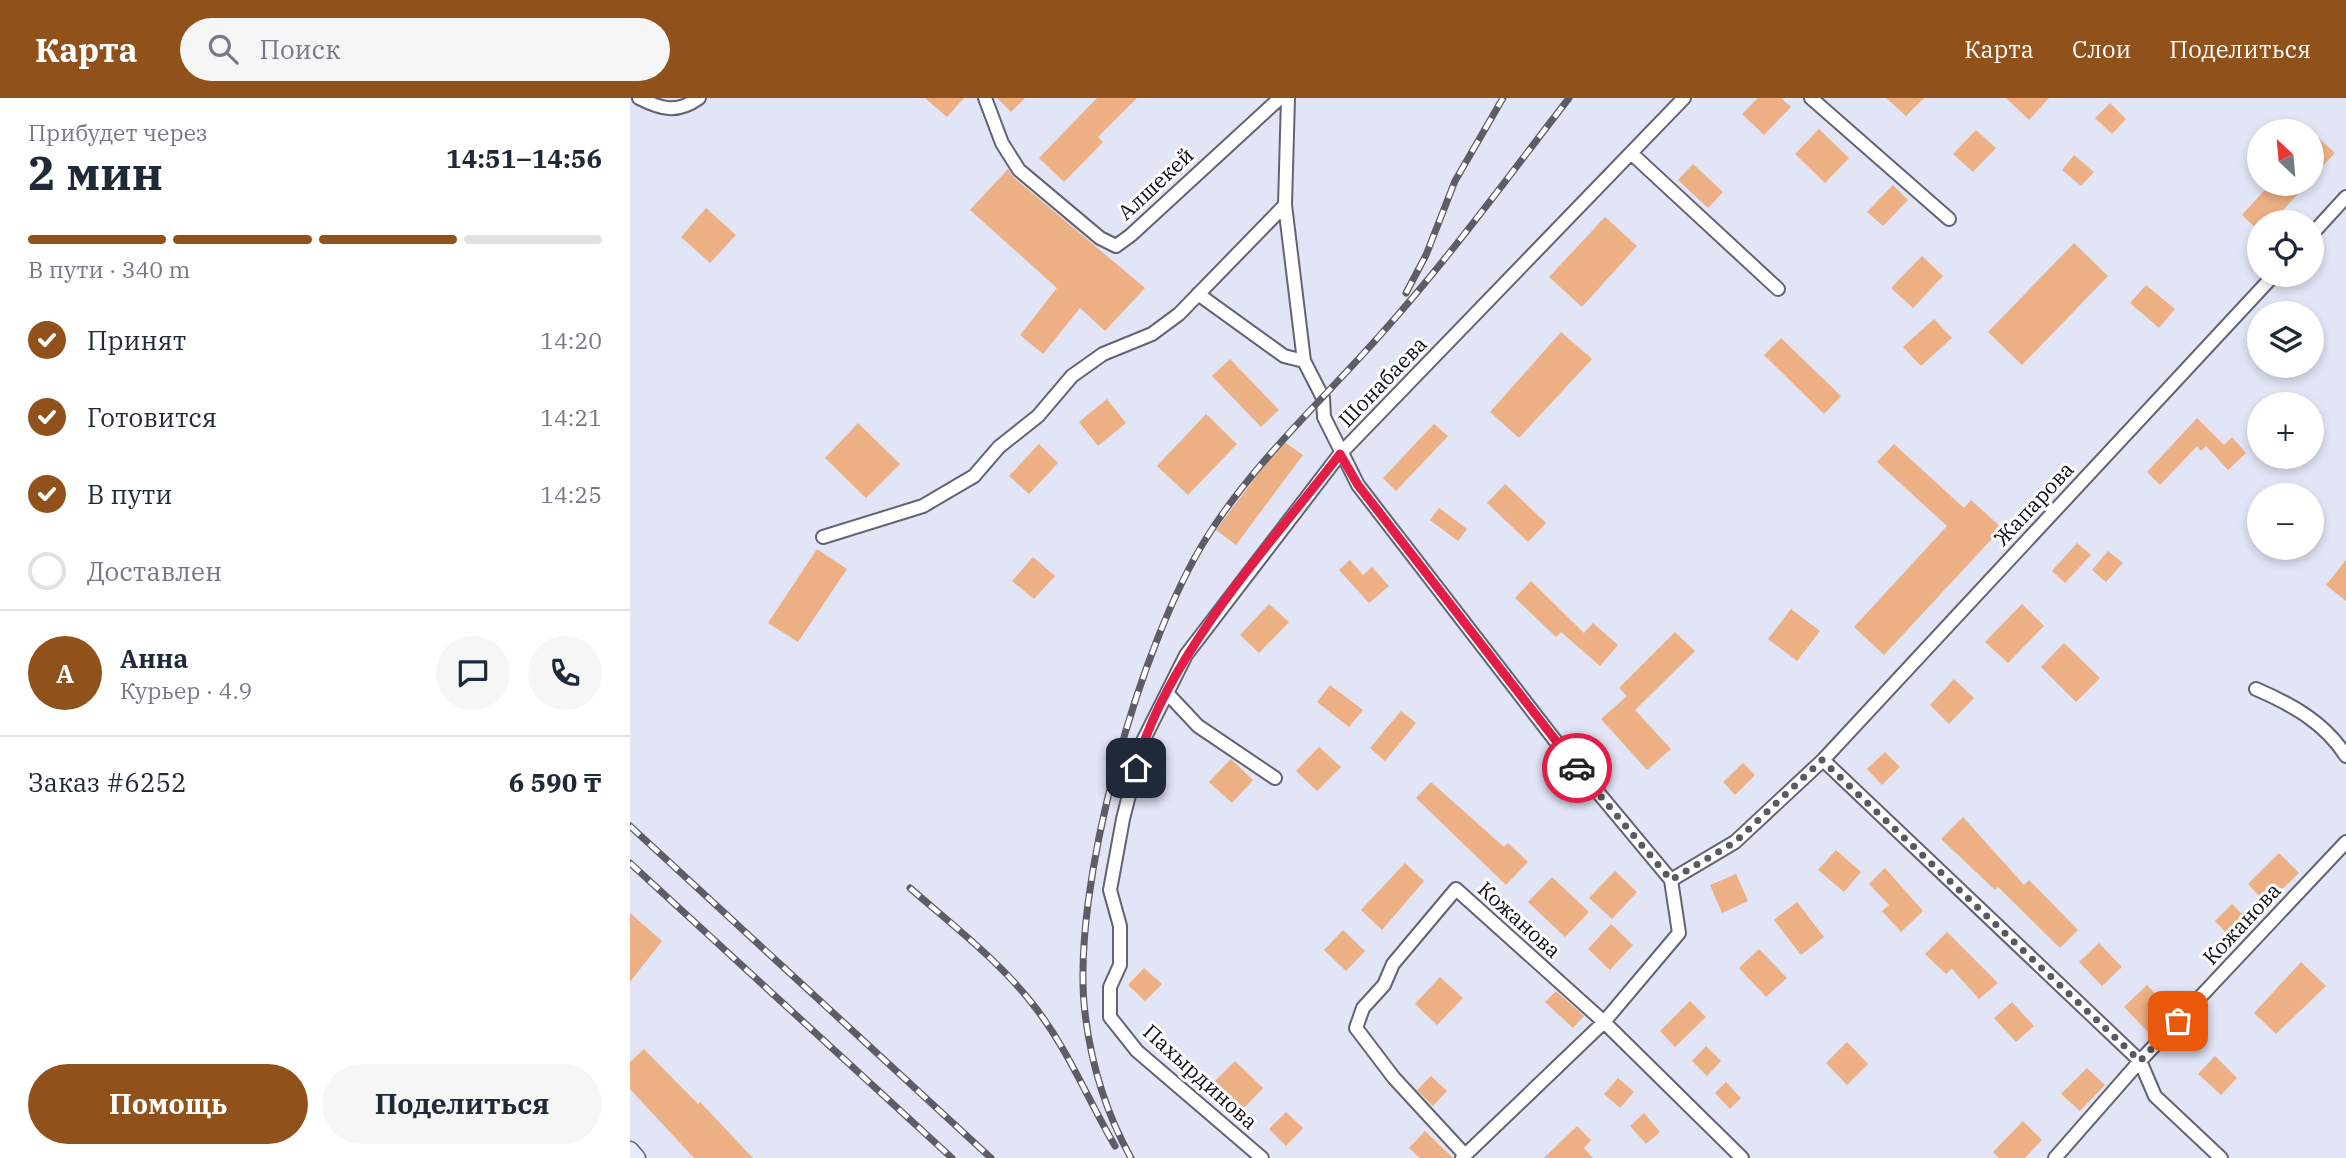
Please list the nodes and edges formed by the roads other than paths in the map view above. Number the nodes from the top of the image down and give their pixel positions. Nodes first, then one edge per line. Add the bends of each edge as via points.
1 (639, 98) edge
2 (699, 98) edge
3 (985, 98) edge
4 (1280, 98) edge
5 (1288, 98) edge
6 (1684, 98) edge
7 (1811, 98) edge
8 (1631, 153) junction
9 (2346, 197) edge
10 (1285, 205) junction
11 (1948, 219) dead end
12 (2324, 221) edge
13 (2263, 287) edge
14 (1778, 289) dead end
15 (1198, 294) junction
16 (1304, 361) junction
17 (1340, 454) junction
18 (823, 537) dead end
19 (2256, 689) dead end
20 (1167, 693) junction
21 (2346, 756) edge
22 (1822, 760) junction
23 (1275, 778) dead end
24 (1123, 819) joint
25 (2346, 842) edge
26 (1671, 880) junction
27 (1604, 1022) junction
28 (2140, 1061) junction
29 (630, 1150) edge
30 (1464, 1156) edge
31 (637, 1158) edge
32 (1262, 1158) edge
33 (1742, 1158) edge
34 (2055, 1158) edge
35 (2221, 1158) edge

1 - 2 street via 678,110
3 - 4 street, Алшекей via 1002,143 1019,170 1100,239 1116,246
5 - 10 street
6 - 8 street, Шонабаева
7 - 11 street
8 - 14 street
8 - 17 street, Шонабаева
9 - 12 street
10 - 15 street
10 - 16 street
13 - 22 street, Жапарова
15 - 16 street via 1284,356
15 - 18 street via 1152,334 1103,354 1072,376 1038,416 999,447 974,476 923,506
16 - 17 street via 1323,398 1324,417
17 - 20 street, Шонабаева via 1186,654
17 - 26 street via 1358,485 1561,748
19 - 21 street via 2316,722 2332,734
20 - 23 street via 1186,717
20 - 24 street, Шонабаева via 1142,743
22 - 26 street, Жапарова via 1735,842
22 - 28 street
24 - 32 street, Пахырдинова via 1110,890 1120,926 1120,965 1110,987 1110,1017 1137,1051
25 - 28 street, Кожанова
26 - 27 street via 1679,933
27 - 30 street
27 - 30 street, Кожанова via 1456,889 1393,964 1384,985 1363,1008 1356,1028
27 - 33 street, Кожанова
28 - 34 street, Кожанова
28 - 35 street via 2155,1096
29 - 31 main road

